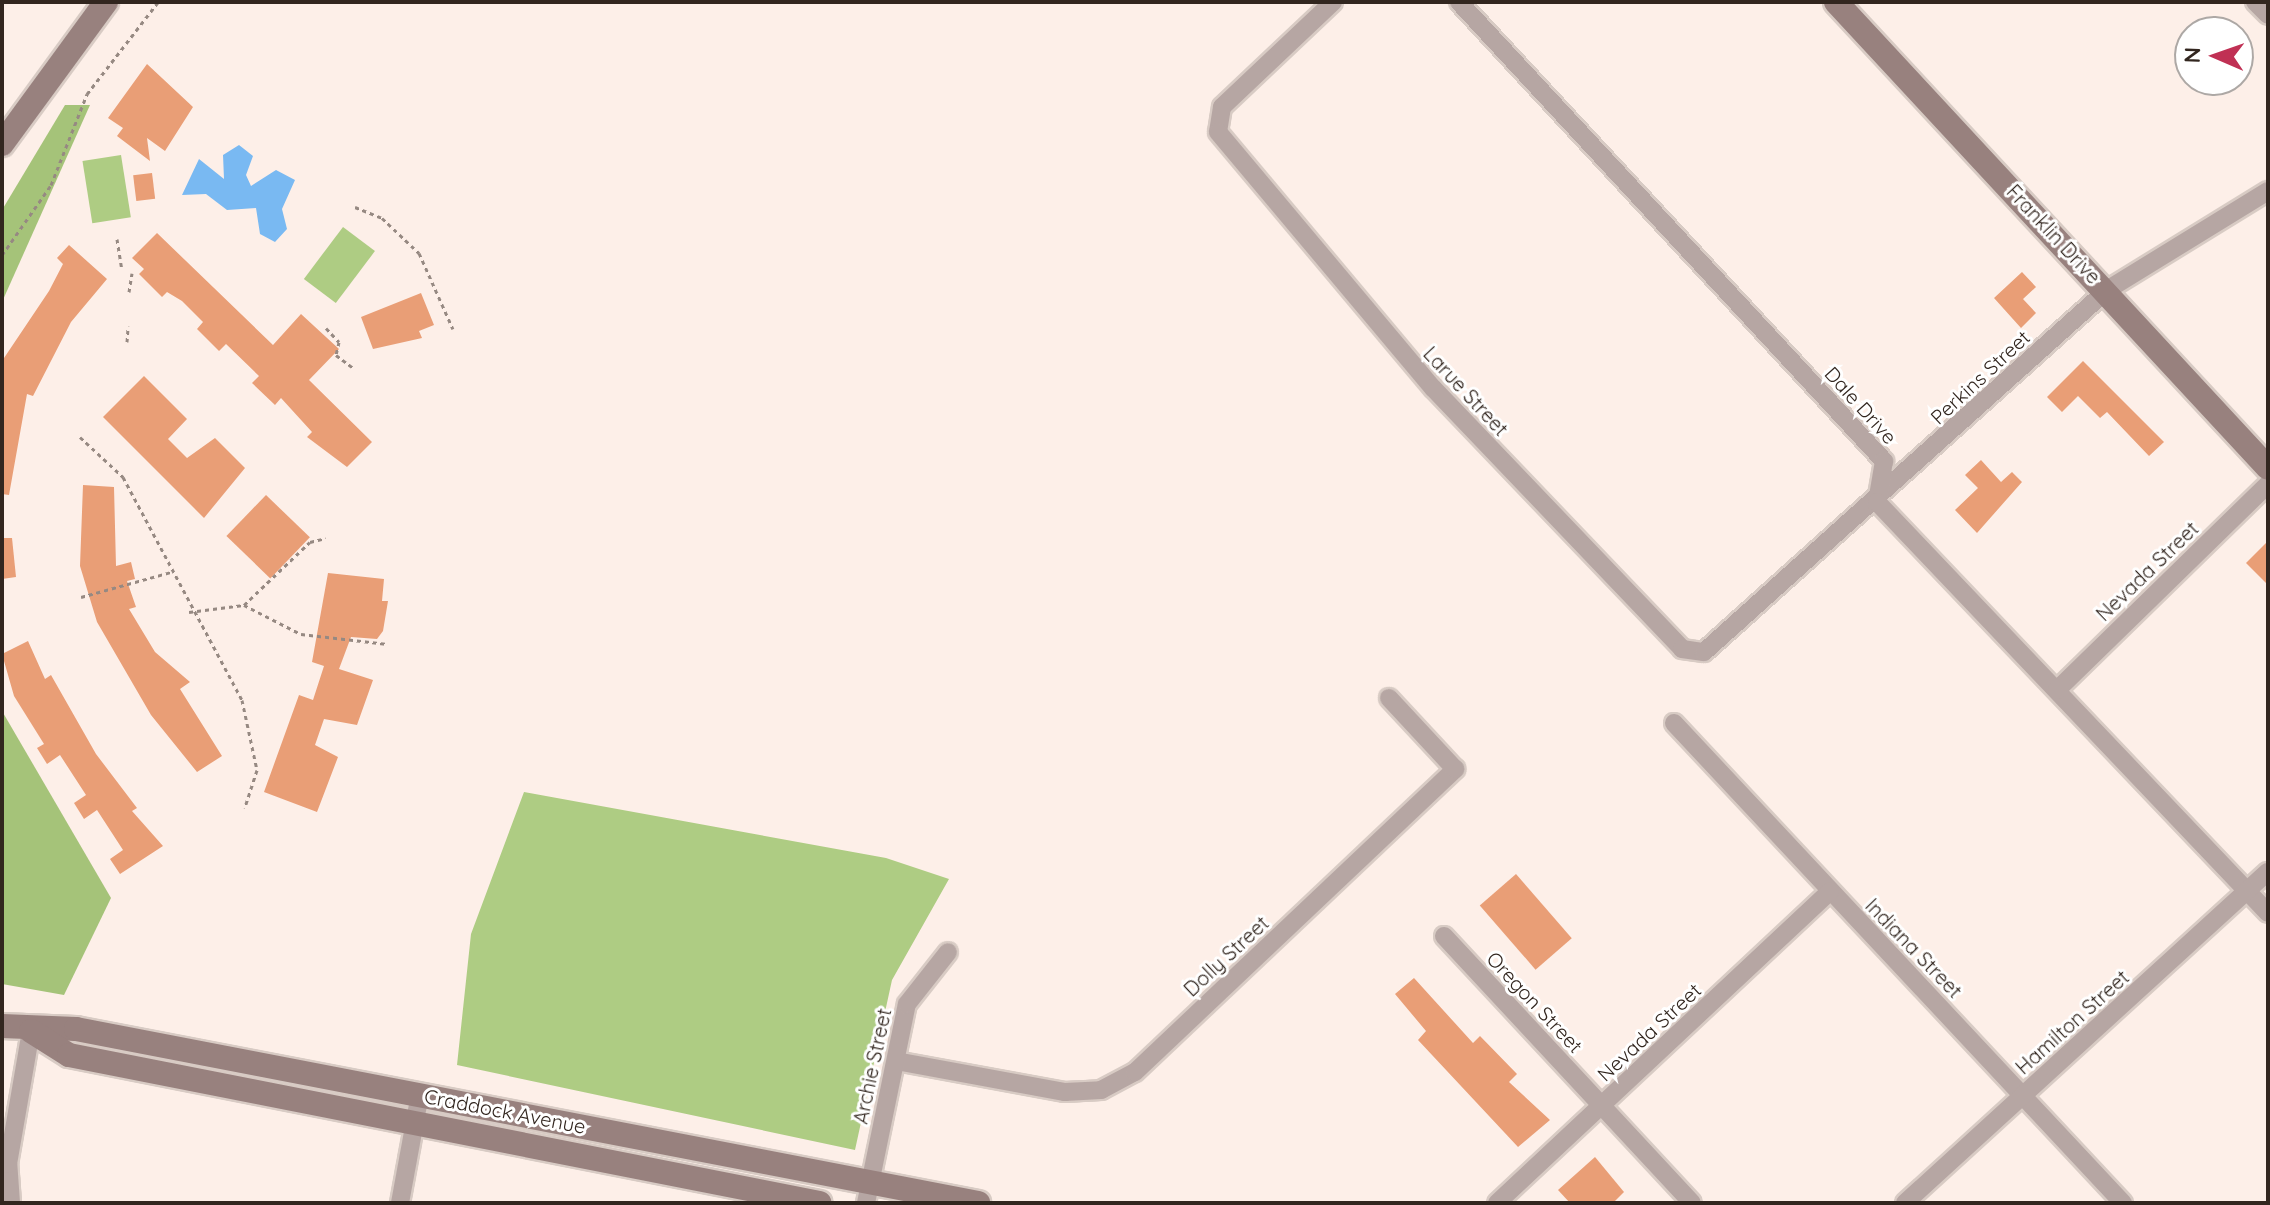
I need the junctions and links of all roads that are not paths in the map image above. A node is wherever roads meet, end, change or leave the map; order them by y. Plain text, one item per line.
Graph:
1 (106, 2) edge
2 (1333, 2) edge
3 (1459, 2) edge
4 (1836, 2) edge
5 (2255, 2) edge
6 (2268, 15) edge
7 (2, 144) edge
8 (2268, 191) edge
9 (2107, 290) junction
10 (2268, 468) edge
11 (2268, 484) edge
12 (1877, 502) junction
13 (1704, 652) joint
14 (2057, 690) junction
15 (1389, 698) dead end
16 (1674, 723) dead end
17 (2268, 872) edge
18 (1830, 891) junction
19 (2248, 892) junction
20 (2268, 913) edge
21 (1444, 936) dead end
22 (948, 952) dead end
23 (2, 1026) edge
24 (31, 1031) junction
25 (896, 1061) junction
26 (420, 1094) junction
27 (2024, 1095) junction
28 (1602, 1107) junction
29 (415, 1123) junction
30 (868, 1193) edge
31 (11, 1203) edge
32 (400, 1203) edge
33 (820, 1203) edge
34 (978, 1203) edge
35 (1497, 1203) edge
36 (1692, 1203) edge
37 (1905, 1203) edge
38 (2123, 1203) edge

1 - 7 street
2 - 13 street, Larue Street
3 - 12 street, Dale Drive
4 - 9 street, Franklin Drive
5 - 6 street
8 - 9 street, Perkins Street
9 - 10 street, Franklin Drive
9 - 12 street, Perkins Street
11 - 14 street, Nevada Street
12 - 13 street, Perkins Street
12 - 14 street
14 - 19 street
15 - 25 street, Dolly Street
16 - 18 street, Indiana Street
17 - 19 street, Hamilton Street
18 - 27 street, Indiana Street
18 - 28 street, Nevada Street
19 - 20 street
19 - 27 street, Hamilton Street
21 - 28 street, Oregon Street
22 - 25 street, Archie Street
23 - 24 street, Craddock Avenue
24 - 26 street, Craddock Avenue
24 - 29 street, Craddock Avenue
24 - 31 street
25 - 30 street, Archie Street
26 - 29 street
26 - 30 street, Craddock Avenue
27 - 37 street, Hamilton Street
27 - 38 street, Indiana Street
28 - 35 street, Nevada Street
28 - 36 street, Oregon Street
29 - 32 street
29 - 33 street, Craddock Avenue
30 - 34 street, Craddock Avenue

